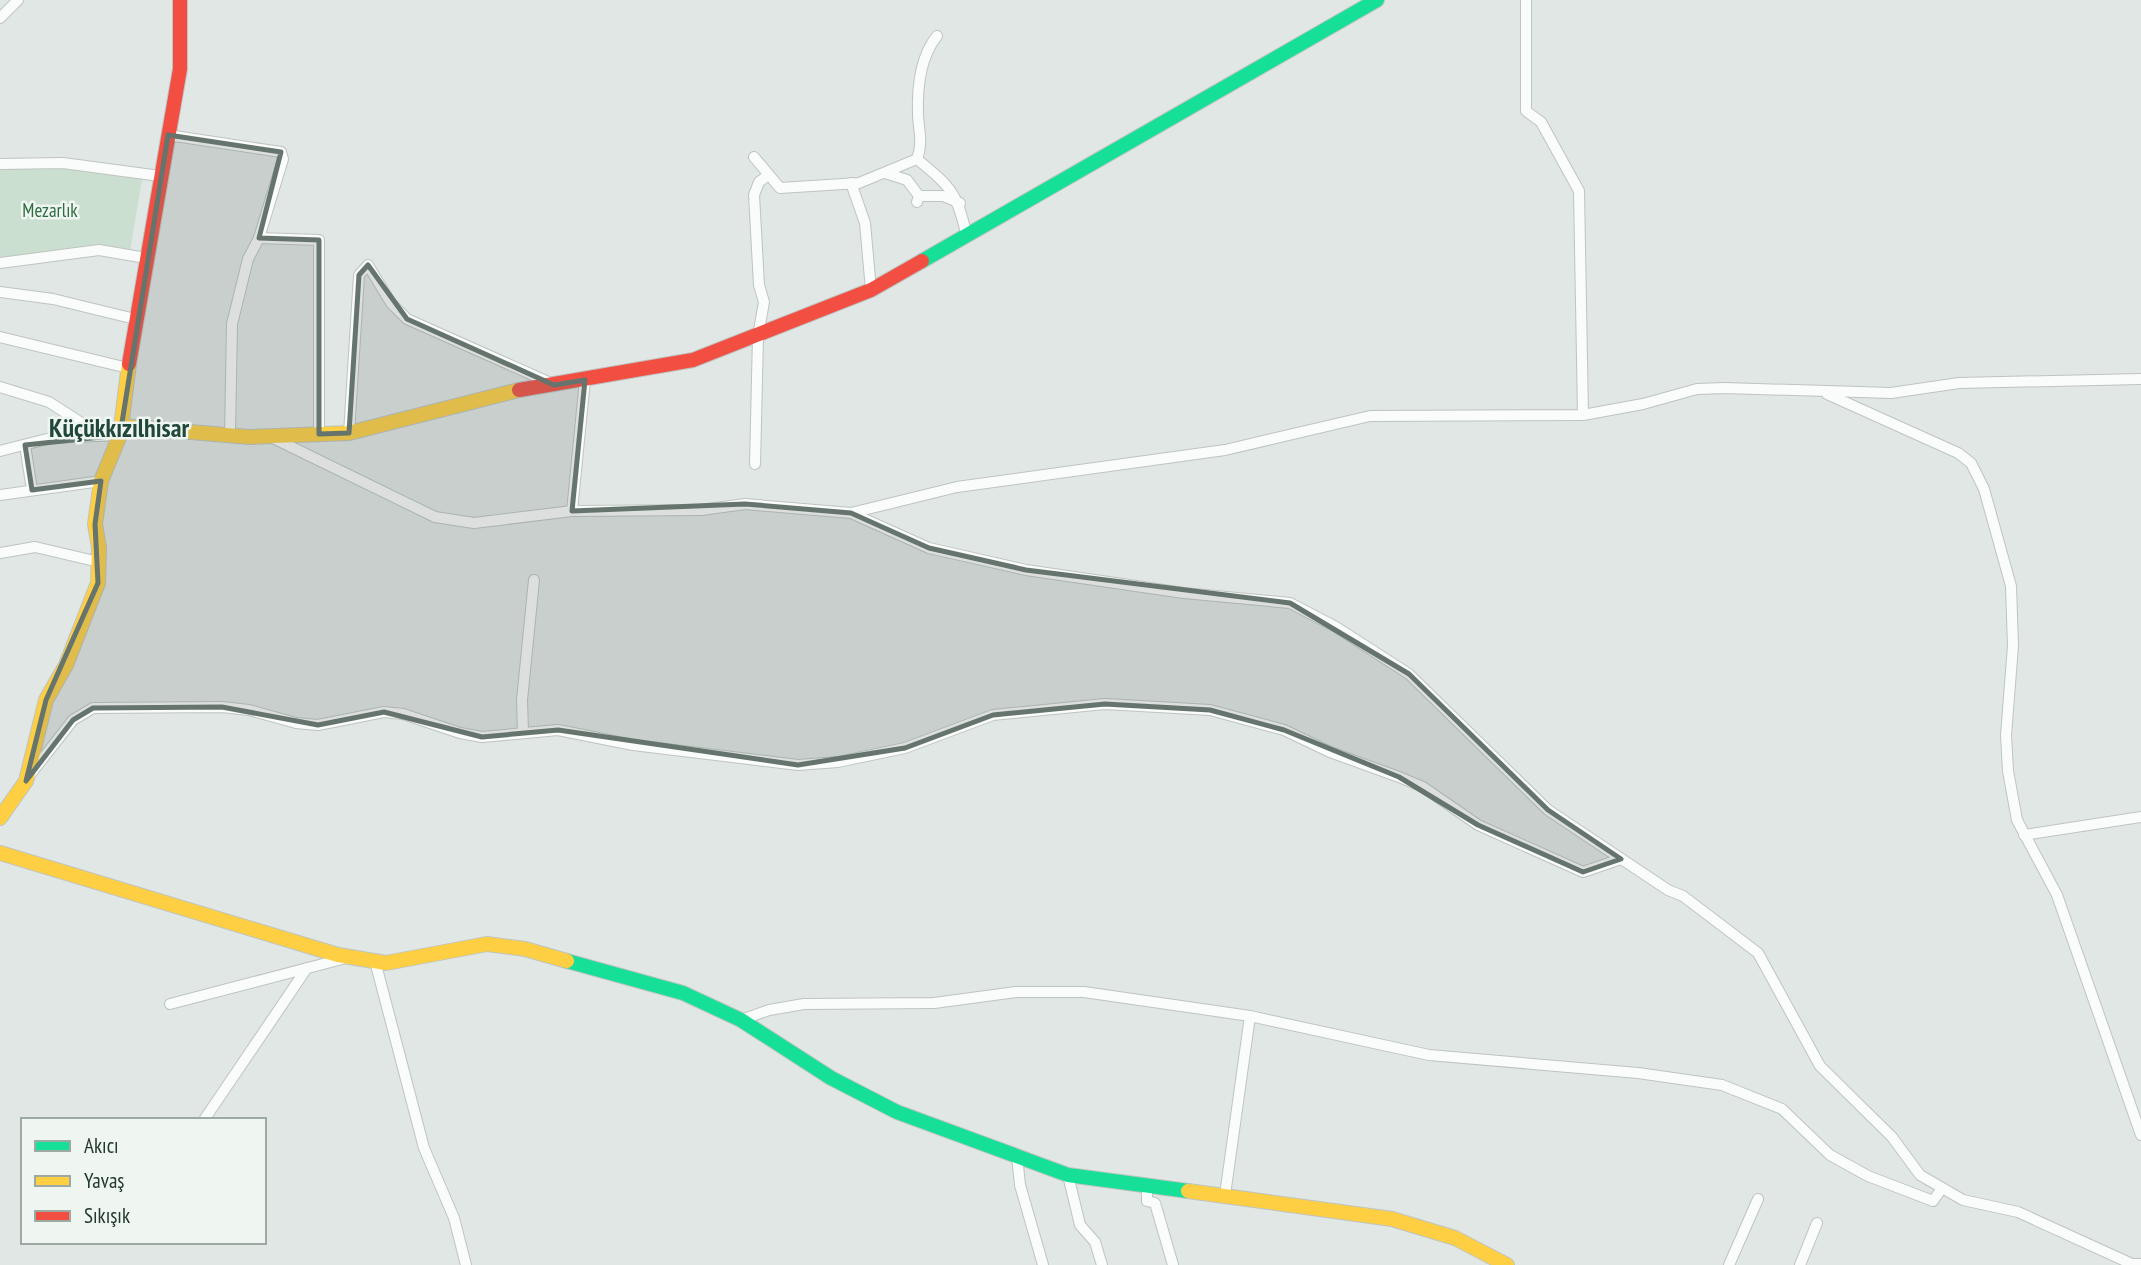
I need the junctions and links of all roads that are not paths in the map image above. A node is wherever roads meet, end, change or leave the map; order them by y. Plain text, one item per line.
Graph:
1 (18, 0) edge
2 (180, 0) edge
3 (1377, 0) edge
4 (1526, 0) edge
5 (0, 18) edge
6 (937, 36) dead end
7 (168, 135) junction
8 (754, 157) dead end
9 (917, 159) junction
10 (0, 164) edge
11 (885, 173) junction
12 (160, 176) junction
13 (767, 176) junction
14 (851, 184) junction
15 (960, 204) junction
16 (967, 237) junction
17 (258, 238) junction
18 (146, 258) junction
19 (0, 263) edge
20 (871, 290) junction
21 (0, 292) edge
22 (135, 319) junction
23 (0, 337) edge
24 (758, 337) junction
25 (128, 368) junction
26 (2141, 379) edge
27 (584, 380) junction
28 (554, 384) junction
29 (0, 387) edge
30 (1825, 393) junction
31 (1583, 415) junction
32 (120, 430) junction
33 (349, 433) junction
34 (319, 434) junction
35 (100, 435) junction
36 (230, 435) junction
37 (268, 436) junction
38 (25, 445) junction
39 (0, 451) edge
40 (755, 464) dead end
41 (101, 481) junction
42 (32, 490) junction
43 (0, 495) edge
44 (572, 511) junction
45 (851, 513) junction
46 (0, 553) edge
47 (99, 562) junction
48 (534, 580) dead end
49 (523, 733) junction
50 (26, 781) junction
51 (2141, 817) edge
52 (0, 818) edge
53 (2024, 835) junction
54 (0, 853) edge
55 (1621, 859) junction
56 (349, 957) junction
57 (374, 961) junction
58 (307, 968) junction
59 (170, 1004) dead end
60 (1250, 1016) junction
61 (741, 1020) junction
62 (205, 1118) edge
63 (2141, 1135) edge
64 (1017, 1156) junction
65 (1068, 1175) junction
66 (1147, 1185) junction
67 (1942, 1188) junction
68 (1225, 1195) junction
69 (1758, 1199) dead end
70 (1818, 1223) dead end
71 (2141, 1264) edge
72 (466, 1265) edge
73 (1043, 1265) edge
74 (1102, 1265) edge
75 (1173, 1265) edge
76 (1507, 1265) edge
77 (1729, 1265) edge
78 (1800, 1265) edge

1 - 5 street
2 - 7 street
3 - 16 street
4 - 31 street
6 - 9 street
7 - 12 street
7 - 17 street
8 - 13 street
9 - 11 street
9 - 15 street
10 - 12 street
11 - 14 street
11 - 15 street
12 - 18 street
13 - 14 street
13 - 24 street
14 - 20 street
15 - 16 street
16 - 20 street
17 - 34 street
17 - 36 street
18 - 19 street
18 - 22 street
20 - 24 street
21 - 22 street
22 - 25 street
23 - 25 street
24 - 27 street
24 - 40 street
25 - 32 street
26 - 30 street
27 - 28 street
27 - 44 street
28 - 33 street
28 - 33 street
29 - 35 street
30 - 31 street
30 - 53 street
31 - 45 street
32 - 35 street
32 - 36 street
32 - 41 street
33 - 34 street
34 - 37 street
35 - 38 street
36 - 37 street
37 - 44 street
38 - 39 street
38 - 42 street
41 - 42 street
41 - 47 street
42 - 43 street
44 - 45 street
45 - 55 street
46 - 47 street
47 - 50 street
48 - 49 street
49 - 50 street
49 - 55 street
50 - 52 street
51 - 53 street
53 - 63 street
54 - 56 street
55 - 67 street
56 - 57 street
56 - 58 street
57 - 61 street
57 - 72 street
58 - 59 street
58 - 62 street
60 - 61 street
60 - 67 street
60 - 68 street
61 - 64 street
64 - 65 street
64 - 73 street
65 - 66 street
65 - 74 street
66 - 68 street
66 - 75 street
67 - 71 street
68 - 76 street
69 - 77 street
70 - 78 street

